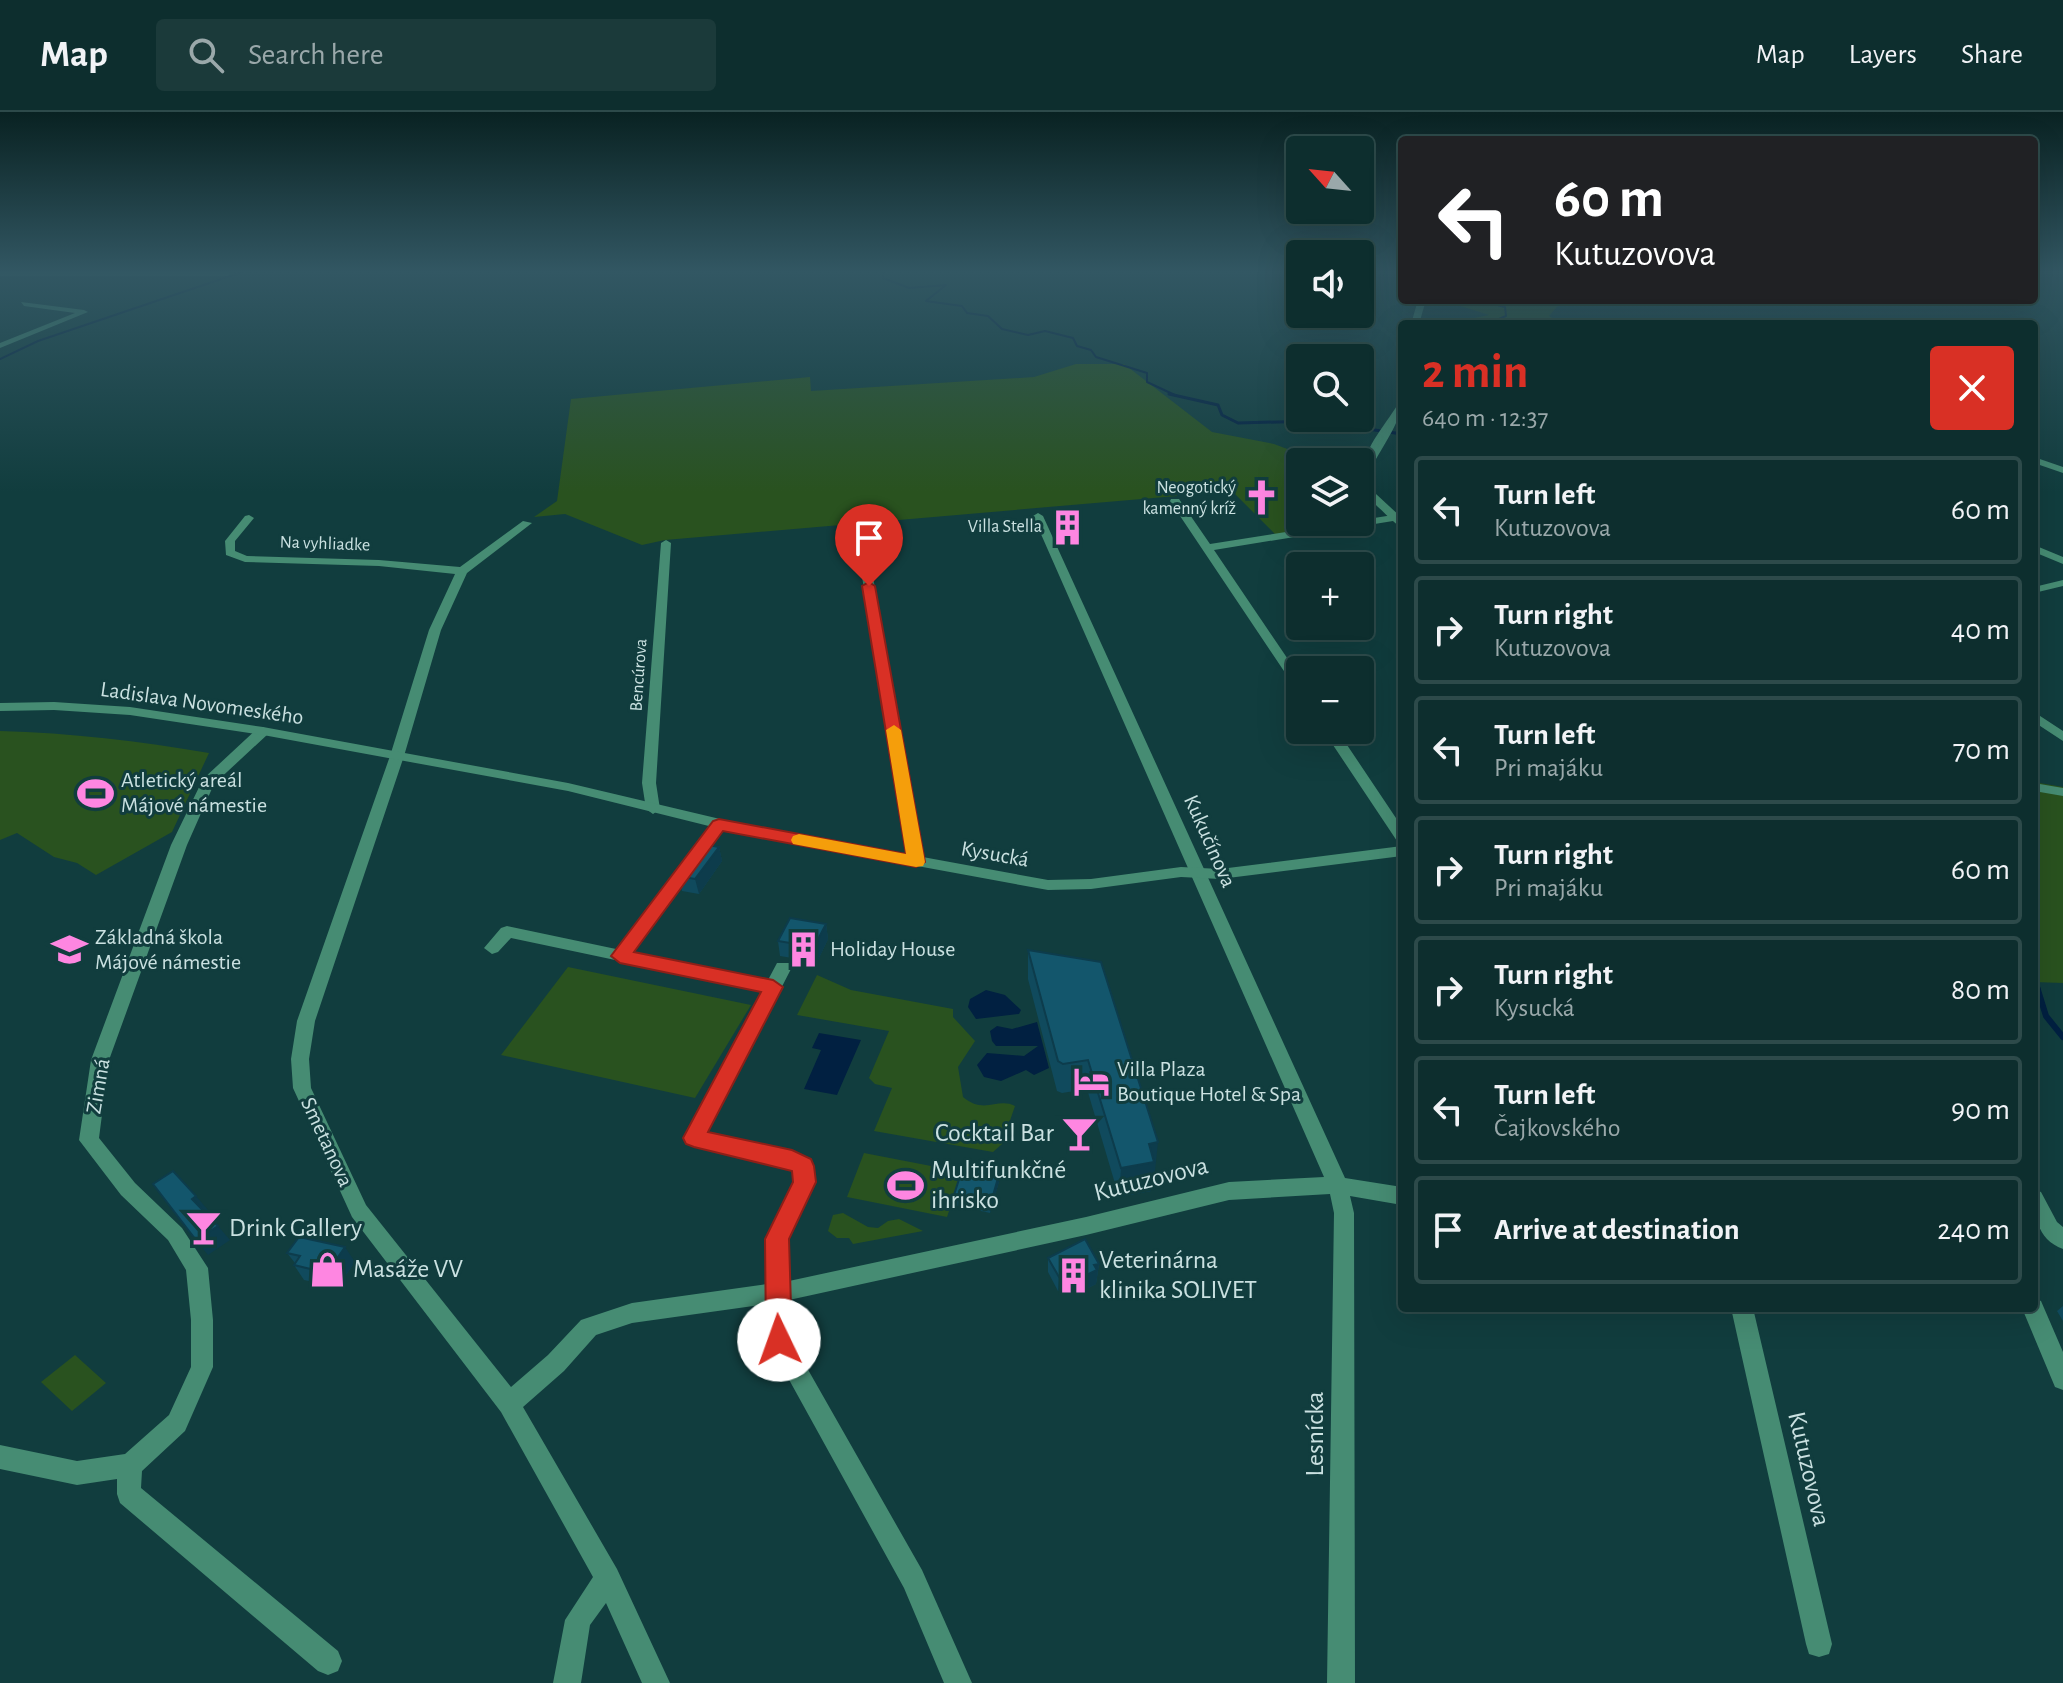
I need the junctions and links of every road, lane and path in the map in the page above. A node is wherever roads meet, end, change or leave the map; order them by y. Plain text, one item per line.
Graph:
1 (1398, 411) edge
2 (2038, 461) edge
3 (2063, 470) edge
4 (1175, 501) dead end
5 (1038, 516) dead end
6 (249, 518) dead end
7 (1398, 521) edge
8 (527, 523) dead end
9 (859, 527) dead end
10 (666, 543) dead end
11 (1208, 548) junction
12 (2038, 550) edge
13 (2063, 561) edge
14 (462, 571) junction
15 (2063, 583) edge
16 (2038, 589) edge
17 (1286, 665) edge
18 (0, 707) edge
19 (2038, 719) edge
20 (263, 731) junction
21 (2063, 737) edge
22 (1339, 744) edge
23 (397, 756) junction
24 (2038, 788) edge
25 (2063, 792) edge
26 (653, 809) junction
27 (719, 825) junction
28 (1398, 832) edge
29 (1398, 852) edge
30 (916, 862) junction
31 (1198, 874) junction
32 (492, 948) dead end
33 (620, 956) junction
34 (783, 967) dead end
35 (773, 987) junction
36 (1338, 1185) junction
37 (1398, 1195) edge
38 (2038, 1206) edge
39 (2063, 1240) edge
40 (777, 1293) junction
41 (1743, 1312) edge
42 (2035, 1312) edge
43 (2063, 1379) edge
44 (509, 1404) junction
45 (0, 1457) edge
46 (130, 1465) junction
47 (608, 1578) junction
48 (1819, 1644) dead end
49 (328, 1661) dead end
50 (567, 1683) edge
51 (656, 1683) edge
52 (958, 1683) edge
53 (1341, 1683) edge

1 - 7 street
2 - 3 street
4 - 11 street
5 - 31 street, Kukučínova
6 - 14 street, Na vyhliadke
7 - 11 street
8 - 14 street, Smetanova
9 - 30 street
10 - 26 street, Bencúrova
11 - 17 street
12 - 13 street
14 - 23 street, Smetanova
15 - 16 street
18 - 20 street, Ladislava Novomeského
19 - 21 street
20 - 23 street, Ladislava Novomeského
20 - 46 street, Zimná
22 - 28 street
23 - 26 street, Kysucká
23 - 44 street, Smetanova
24 - 25 street
26 - 27 street, Kysucká
27 - 30 street, Kysucká
27 - 33 street
29 - 31 street, Kysucká
30 - 31 street, Kysucká
31 - 36 street, Kukučínova
32 - 33 street
33 - 35 street
34 - 35 street
35 - 40 street
36 - 37 street, Kutuzovova
36 - 40 street, Kutuzovova
36 - 53 street, Lesnícka
38 - 39 street
40 - 44 street, Kutuzovova
40 - 52 street
41 - 48 street, Kutuzovova
42 - 43 street
44 - 47 street, Smetanova
45 - 46 street
46 - 49 street
47 - 50 street
47 - 51 street, Smetanova

